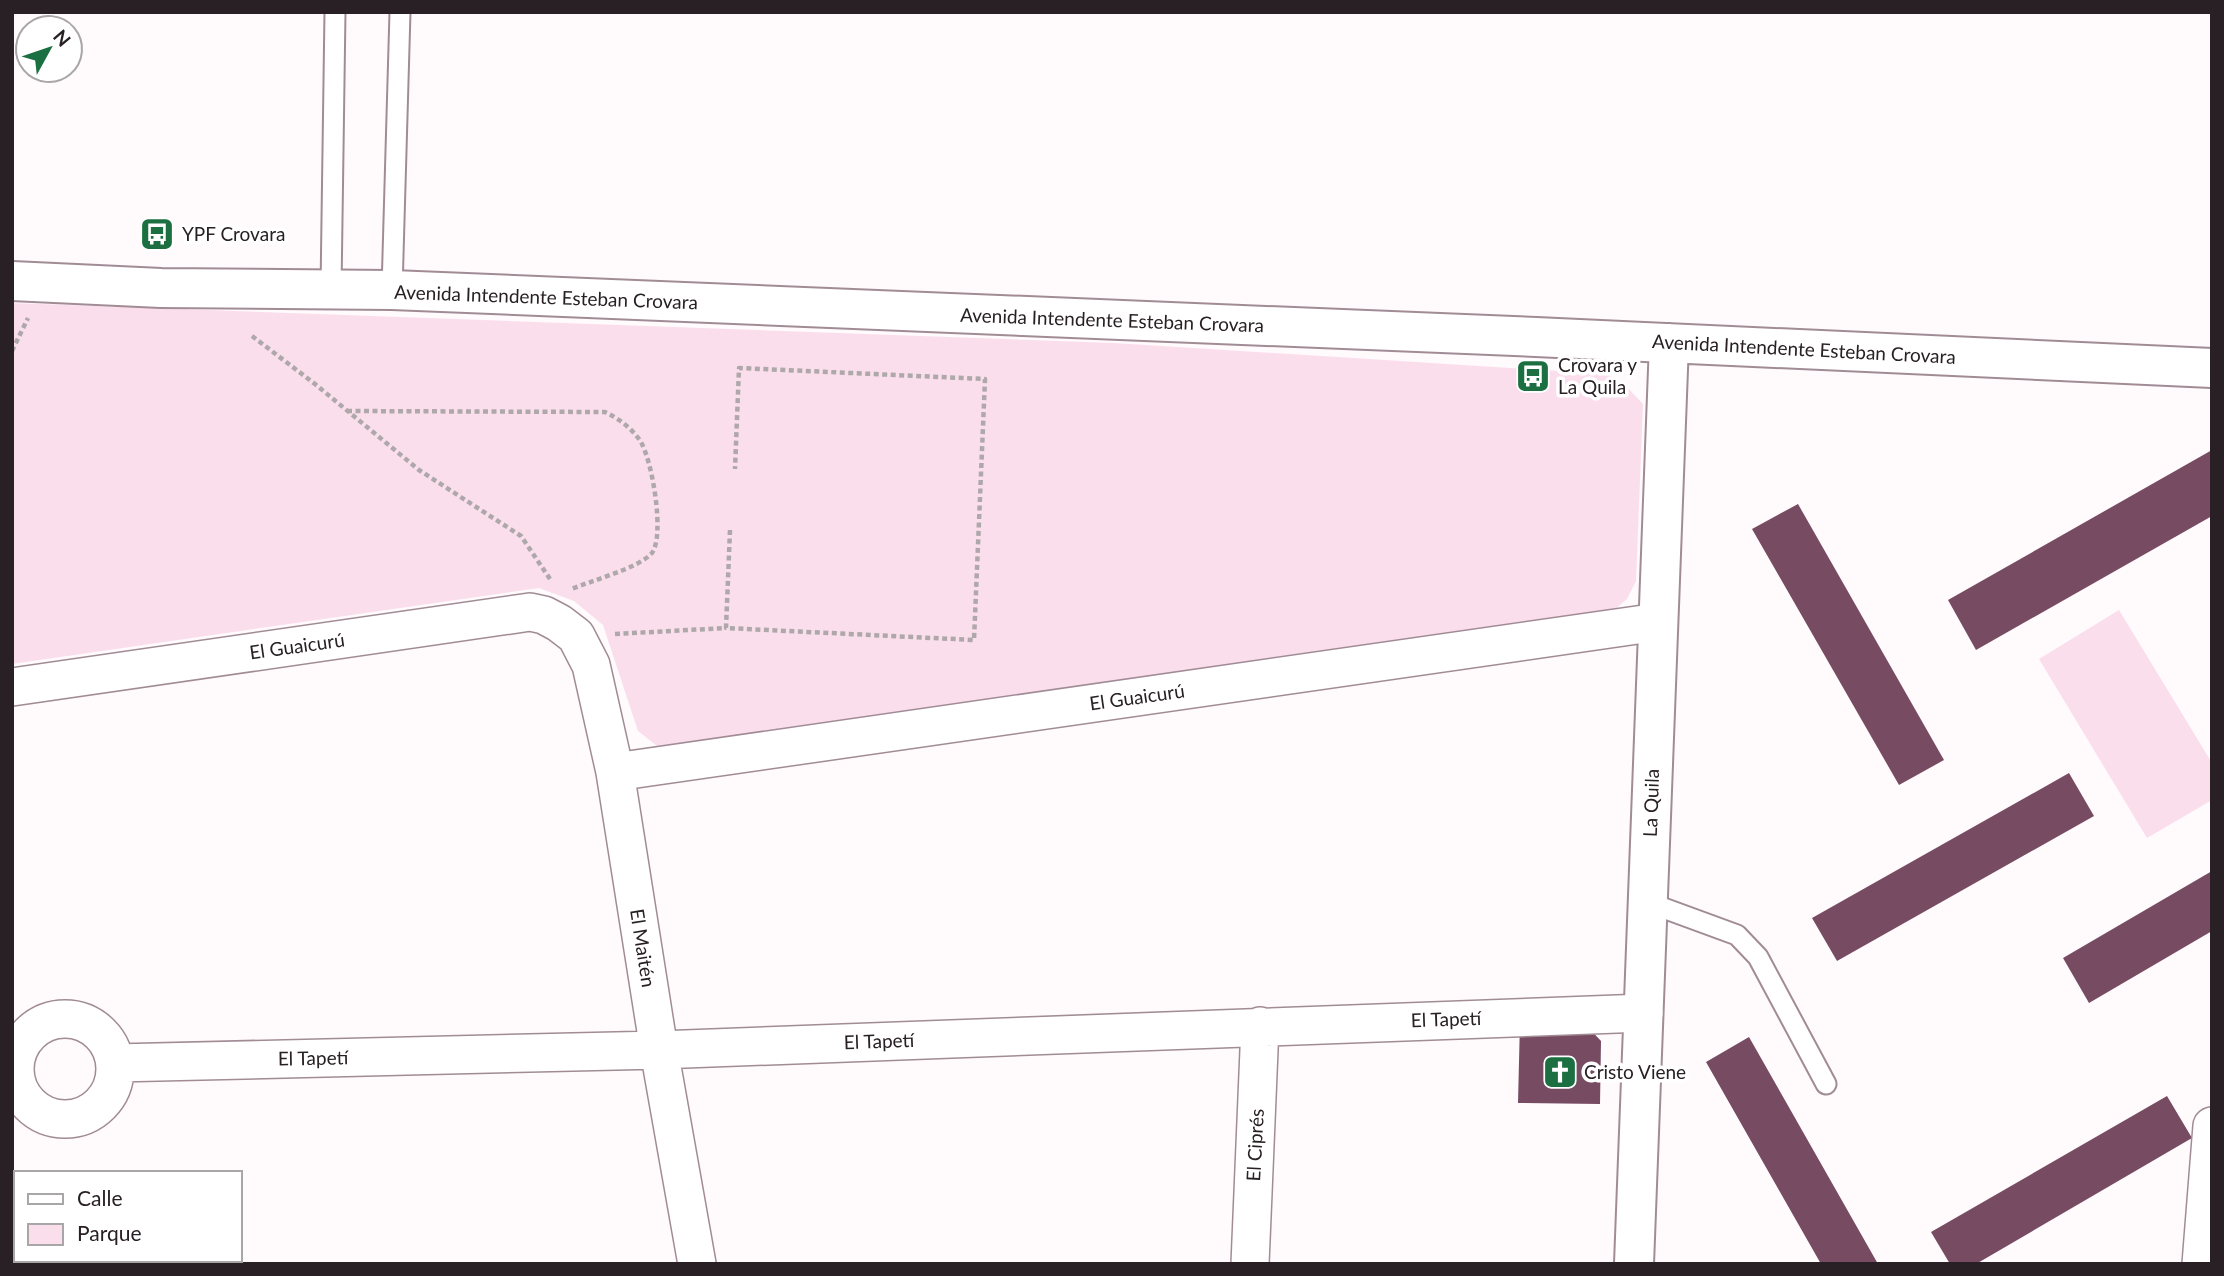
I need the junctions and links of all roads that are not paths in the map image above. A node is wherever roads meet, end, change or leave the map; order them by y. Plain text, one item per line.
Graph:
1 (335, 12) edge
2 (400, 12) edge
3 (12, 281) edge
4 (331, 289) junction
5 (392, 290) junction
6 (1669, 343) junction
7 (2212, 368) edge
8 (1658, 622) junction
9 (576, 636) joint
10 (12, 687) edge
11 (615, 772) junction
12 (1647, 902) junction
13 (1644, 1013) junction
14 (1260, 1026) junction
15 (659, 1049) junction
16 (114, 1063) dead end
17 (1826, 1084) dead end
18 (2212, 1126) edge
19 (697, 1264) edge
20 (1250, 1264) edge
21 (1634, 1264) edge
22 (2201, 1264) edge

1 - 4 lane
2 - 5 lane
3 - 4 main road, Avenida Intendente Esteban Crovara
4 - 5 main road, Avenida Intendente Esteban Crovara
5 - 6 main road, Avenida Intendente Esteban Crovara
6 - 7 main road, Avenida Intendente Esteban Crovara
6 - 8 main road, La Quila
8 - 11 street, El Guaicurú
8 - 12 main road, La Quila
9 - 10 street, El Guaicurú
9 - 11 street, El Maitén
11 - 15 street, El Maitén
12 - 13 main road, La Quila
12 - 17 lane
13 - 14 street, El Tapetí
13 - 21 main road, La Quila
14 - 15 street, El Tapetí
14 - 20 street, El Ciprés
15 - 16 street, El Tapetí
15 - 19 street, El Maitén
18 - 22 street

